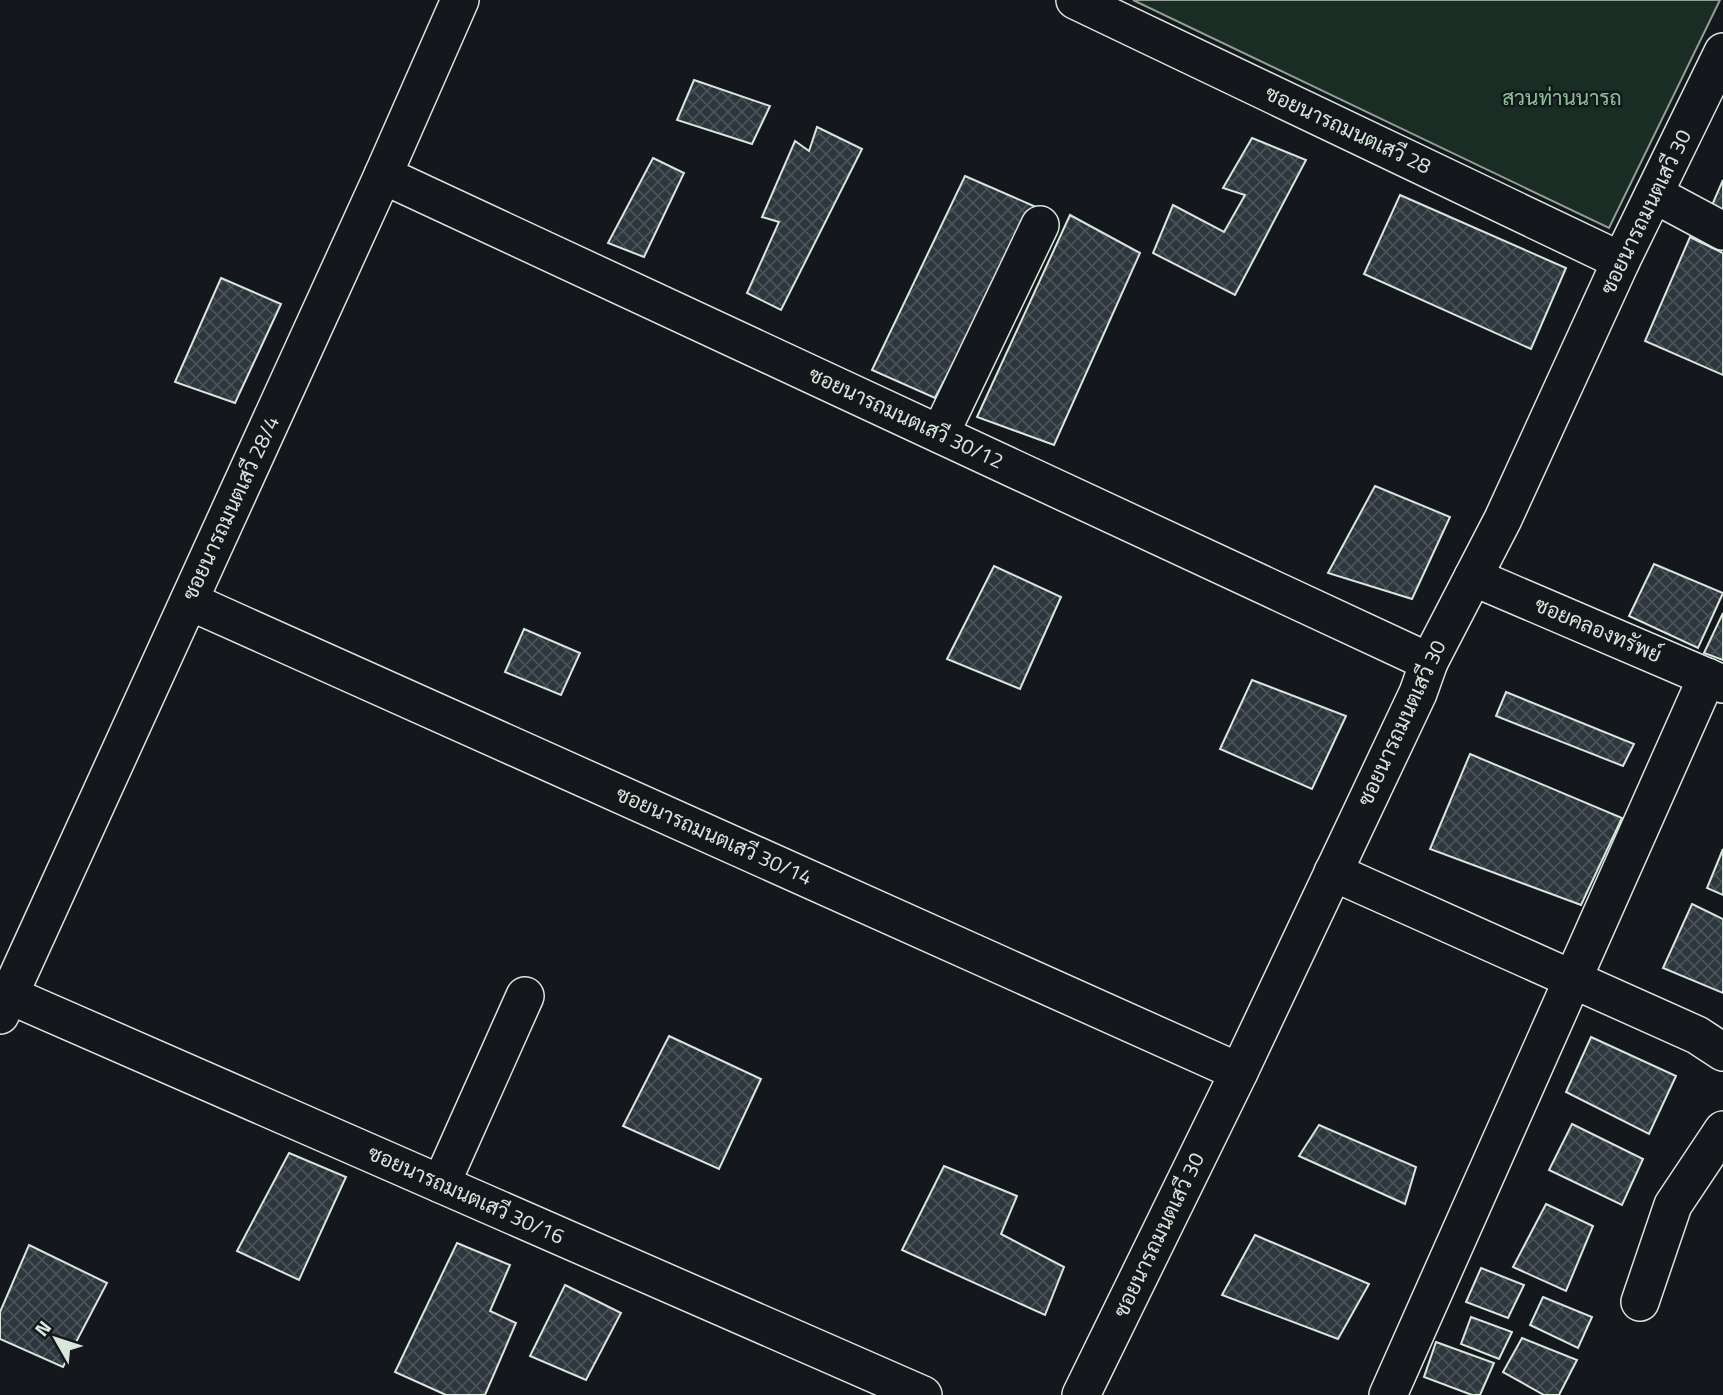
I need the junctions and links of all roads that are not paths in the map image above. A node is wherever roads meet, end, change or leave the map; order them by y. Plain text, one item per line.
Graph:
1 (460, 0) edge
2 (1075, 0) edge
3 (1723, 52) edge
4 (383, 175) junction
5 (1654, 194) junction
6 (1040, 225) dead end
7 (1723, 231) edge
8 (1621, 261) junction
9 (940, 434) junction
10 (1473, 577) junction
11 (189, 601) junction
12 (1429, 662) junction
13 (1715, 680) edge
14 (1333, 872) junction
15 (12, 955) edge
16 (1572, 980) junction
17 (525, 996) dead end
18 (4, 1005) edge
19 (1723, 1052) edge
20 (1239, 1072) junction
21 (1723, 1130) edge
22 (441, 1184) junction
23 (1640, 1303) dead end
24 (923, 1395) edge
25 (1081, 1395) edge
26 (1388, 1395) edge

1 - 4 street, ซอยนารถมนตเสวี 28/4
2 - 8 street, ซอยนารถมนตเสวี 28
3 - 5 street, ซอยนารถมนตเสวี 30
4 - 9 street, ซอยนารถมนตเสวี 30/12
4 - 11 street, ซอยนารถมนตเสวี 28/4
5 - 7 street
5 - 8 street, ซอยนารถมนตเสวี 30
6 - 9 street
8 - 10 street, ซอยนารถมนตเสวี 30
9 - 12 street, ซอยนารถมนตเสวี 30/12
10 - 12 street, ซอยนารถมนตเสวี 30
10 - 13 street, ซอยคลองทรัพย์
11 - 15 street, ซอยนารถมนตเสวี 28/4
11 - 20 street, ซอยนารถมนตเสวี 30/14
12 - 14 street, ซอยนารถมนตเสวี 30
13 - 16 street
14 - 16 street
14 - 20 street, ซอยนารถมนตเสวี 30
15 - 18 street, ซอยนารถมนตเสวี 28/4
16 - 19 street
16 - 26 street
17 - 22 street
18 - 22 street, ซอยนารถมนตเสวี 30/16
20 - 25 street, ซอยนารถมนตเสวี 30
21 - 23 street
22 - 24 street, ซอยนารถมนตเสวี 30/16

